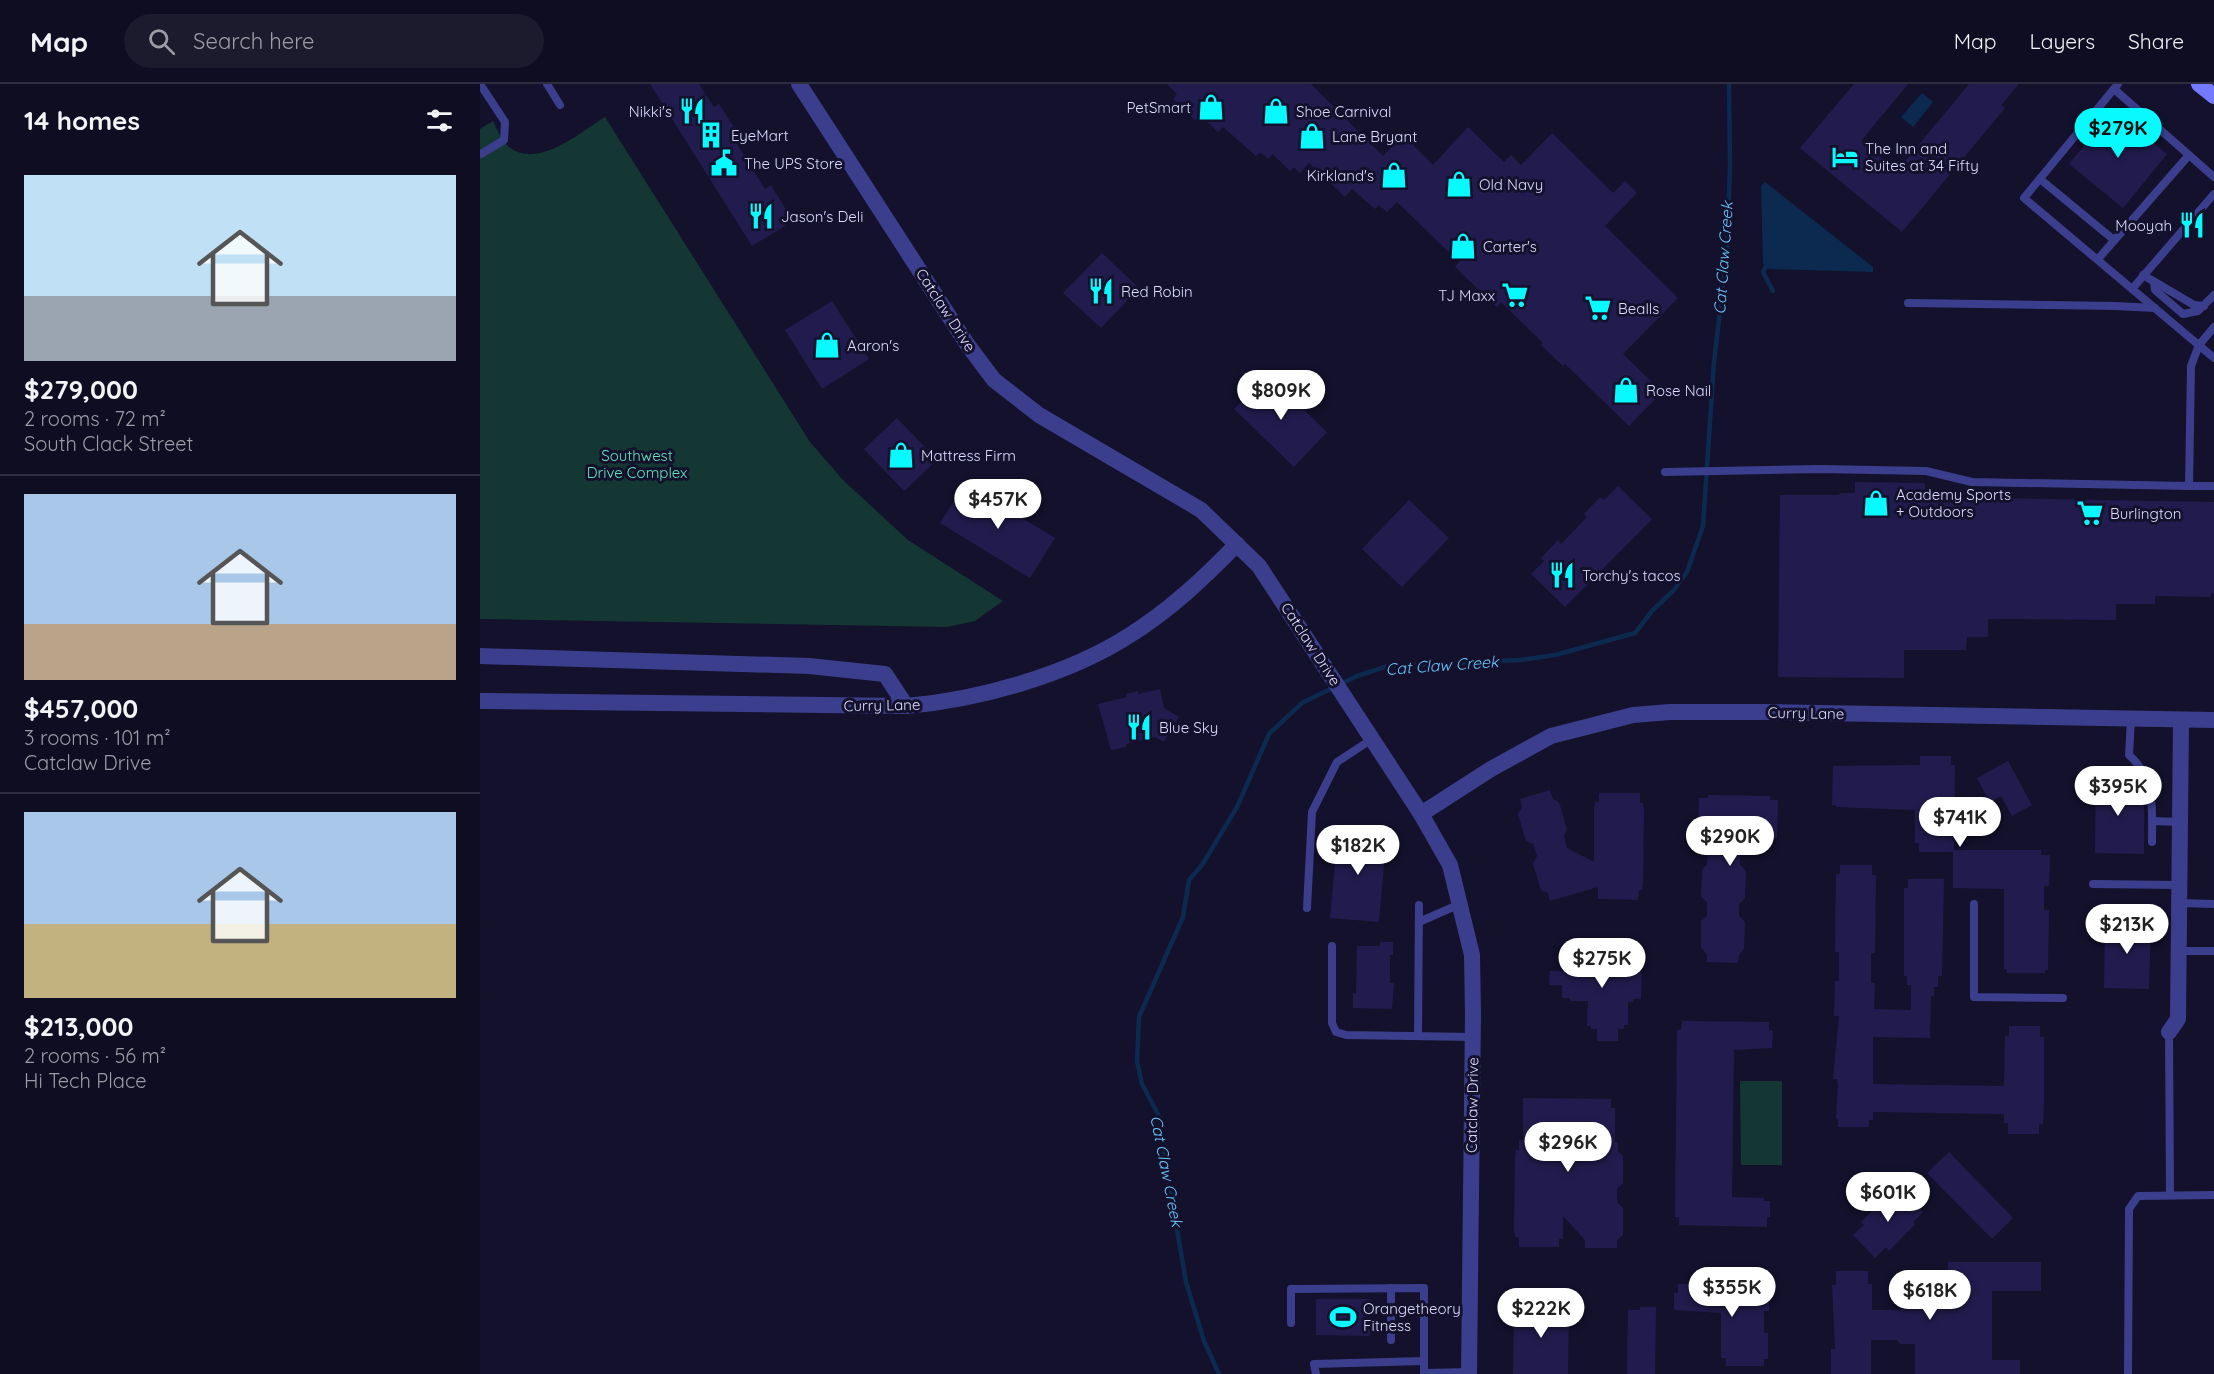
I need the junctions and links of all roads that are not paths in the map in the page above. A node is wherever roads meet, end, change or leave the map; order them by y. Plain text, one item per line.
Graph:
1 (480, 84) edge
2 (547, 84) edge
3 (799, 84) edge
4 (2199, 84) edge
5 (2116, 87) edge
6 (2214, 96) edge
7 (560, 105) dead end
8 (481, 154) edge
9 (2189, 155) junction
10 (2214, 177) edge
11 (2040, 179) junction
12 (2214, 194) edge
13 (2114, 240) junction
14 (2098, 259) junction
15 (2143, 275) junction
16 (2132, 289) junction
17 (2214, 295) edge
18 (1908, 303) dead end
19 (2156, 308) junction
20 (2214, 327) edge
21 (2199, 345) junction
22 (2214, 358) edge
23 (1670, 471) dead end
24 (2189, 486) junction
25 (2214, 486) edge
26 (1238, 544) junction
27 (480, 656) edge
28 (480, 701) edge
29 (906, 706) junction
30 (2131, 719) junction
31 (2181, 720) junction
32 (2214, 720) edge
33 (1372, 739) junction
34 (1422, 814) junction
35 (2152, 821) junction
36 (2180, 822) junction
37 (2152, 842) dead end
38 (2093, 884) dead end
39 (2180, 885) junction
40 (1974, 903) dead end
41 (2179, 903) junction
42 (1461, 904) junction
43 (2214, 904) edge
44 (1419, 905) dead end
45 (1307, 908) dead end
46 (1419, 922) junction
47 (1332, 946) dead end
48 (2179, 951) junction
49 (2214, 951) edge
50 (2063, 998) dead end
51 (2169, 1032) joint
52 (1418, 1036) junction
53 (1473, 1036) junction
54 (2170, 1195) junction
55 (2214, 1195) edge
56 (1391, 1288) junction
57 (1291, 1323) dead end
58 (1391, 1340) dead end
59 (1424, 1361) junction
60 (1424, 1373) edge
61 (1469, 1373) edge
62 (1316, 1374) edge
63 (2128, 1374) edge

1 - 8 lane
2 - 7 lane
3 - 26 street, Catclaw Drive
4 - 6 main road
5 - 9 lane
5 - 11 lane
9 - 10 lane
9 - 13 lane
11 - 13 lane
11 - 14 lane
12 - 15 lane
13 - 14 lane
14 - 16 lane
15 - 16 lane
15 - 17 lane
16 - 19 lane
18 - 19 lane
19 - 21 lane
20 - 21 lane
21 - 22 lane
21 - 24 lane
23 - 24 lane
24 - 25 lane
26 - 29 street, Curry Lane
26 - 33 street, Catclaw Drive
27 - 29 street
28 - 29 street, Curry Lane
30 - 31 street, Curry Lane
30 - 34 street, Curry Lane
30 - 35 lane
31 - 32 street, Curry Lane
31 - 36 street
33 - 34 street, Catclaw Drive
33 - 45 lane
34 - 42 street, Catclaw Drive
35 - 36 lane
35 - 37 lane
36 - 39 street
38 - 39 lane
39 - 41 street
40 - 50 lane
41 - 43 lane
41 - 48 street
42 - 46 lane
42 - 53 street, Catclaw Drive
44 - 46 lane
46 - 52 lane
47 - 52 lane
48 - 49 lane
48 - 51 street
51 - 54 lane
52 - 53 lane
53 - 61 street, Catclaw Drive
54 - 55 lane
54 - 63 lane
56 - 57 lane
56 - 58 lane
56 - 59 lane
59 - 60 lane
59 - 62 lane
60 - 61 lane

